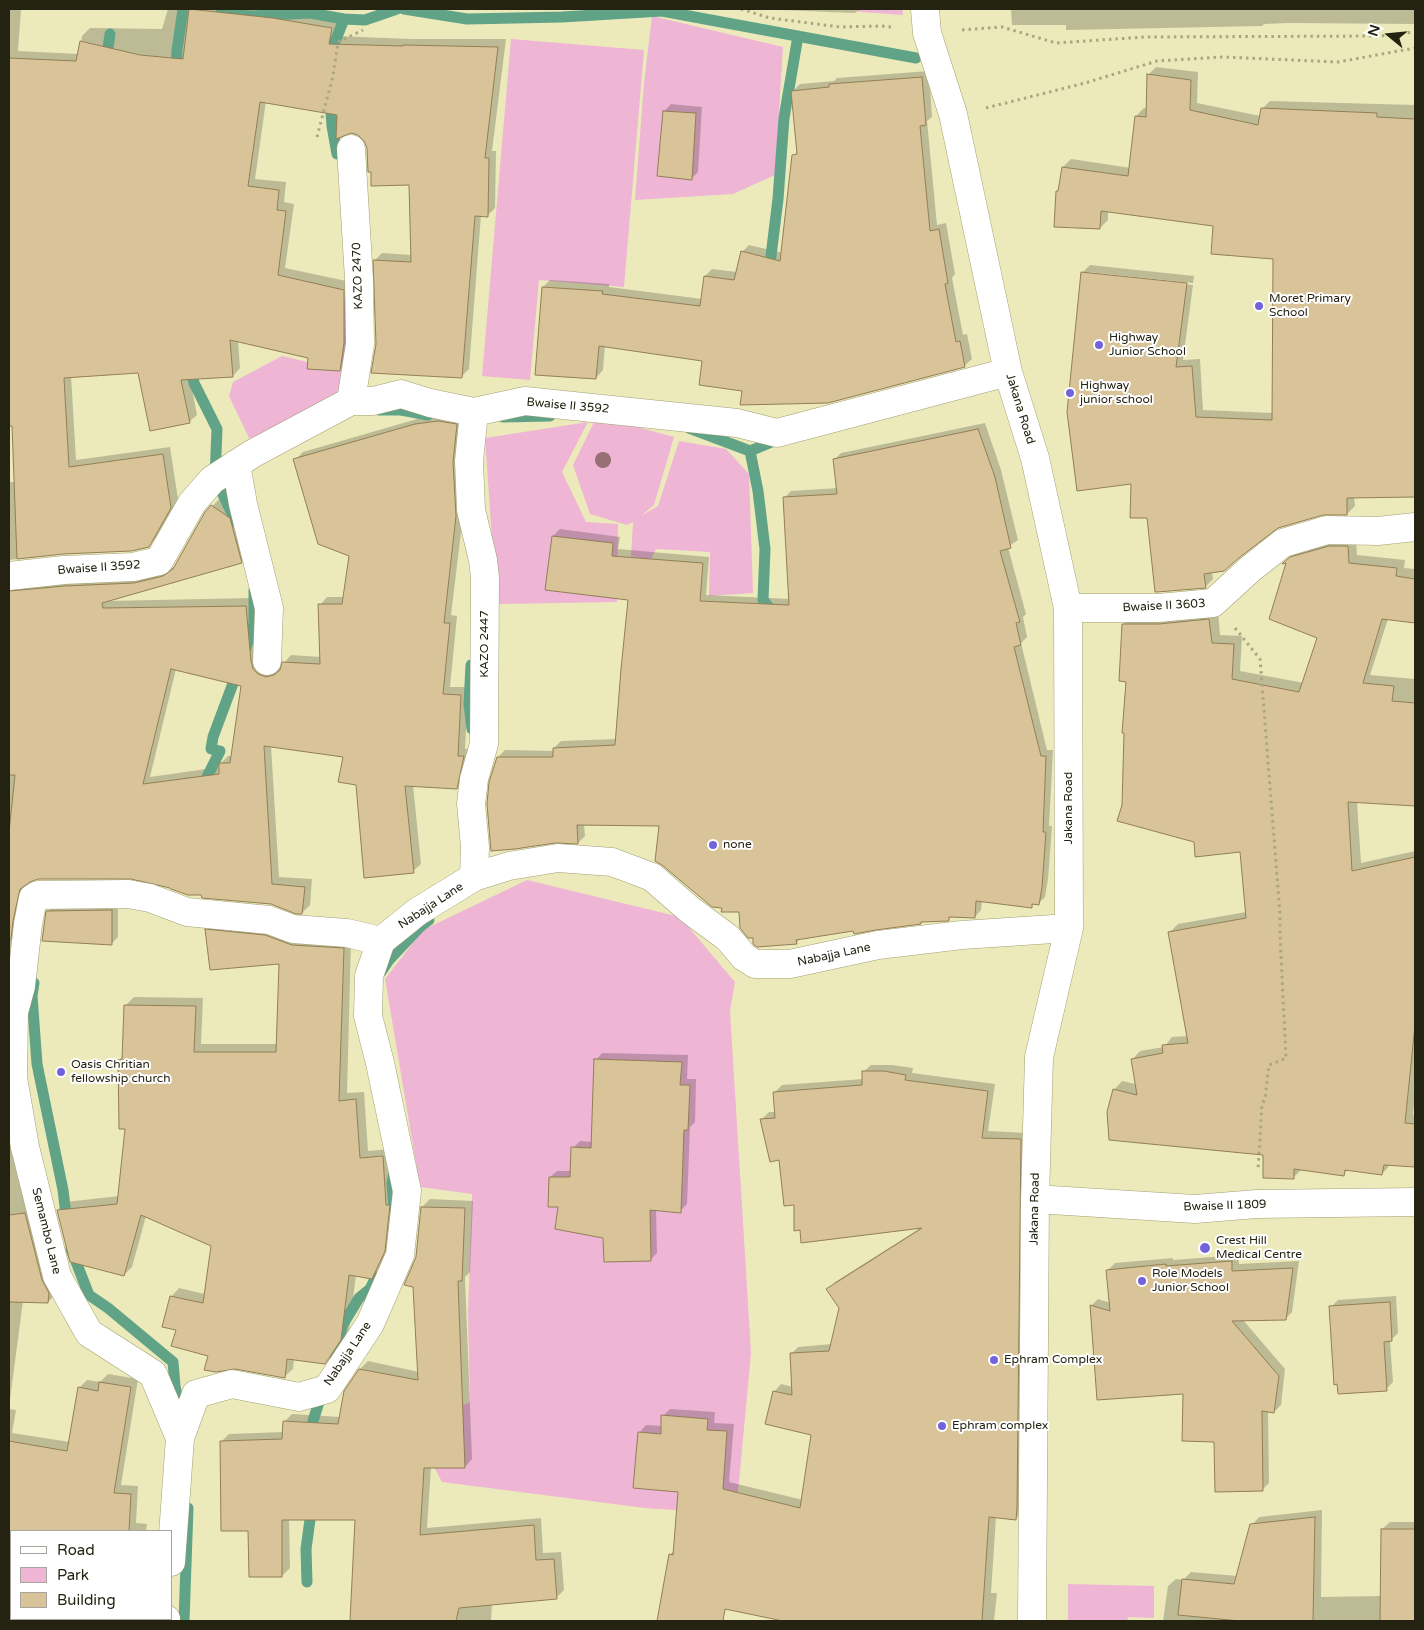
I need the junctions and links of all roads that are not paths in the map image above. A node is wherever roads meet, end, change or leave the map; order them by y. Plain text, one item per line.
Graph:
1 (926, 21) edge
2 (351, 156) road end
3 (1008, 372) junction
4 (350, 401) junction
5 (474, 412) junction
6 (236, 464) junction
7 (1415, 527) edge
8 (9, 576) edge
9 (1068, 608) junction
10 (267, 661) dead end
11 (474, 877) junction
12 (1069, 928) junction
13 (381, 941) junction
14 (12, 1012) edge
15 (1035, 1199) junction
16 (1415, 1202) edge
17 (180, 1438) junction
18 (172, 1548) edge
19 (1032, 1621) edge

1 - 3 street, Jakana Road
2 - 4 street, KAZO 2470
3 - 5 street, Bwaise II 3592
3 - 9 street, Jakana Road
4 - 5 street, Bwaise II 3592
4 - 6 street, Bwaise II 3592
5 - 11 street, KAZO 2447
6 - 8 street, Bwaise II 3592
6 - 10 street
7 - 9 street, Bwaise II 3603
9 - 12 street, Jakana Road
11 - 12 street, Nabajja Lane
11 - 13 street, Nabajja Lane
12 - 15 street, Jakana Road
13 - 14 street, Semambo Lane
13 - 17 street, Nabajja Lane
14 - 17 street, Semambo Lane
15 - 16 street, Bwaise II 1809
15 - 19 street, Jakana Road
17 - 18 street

